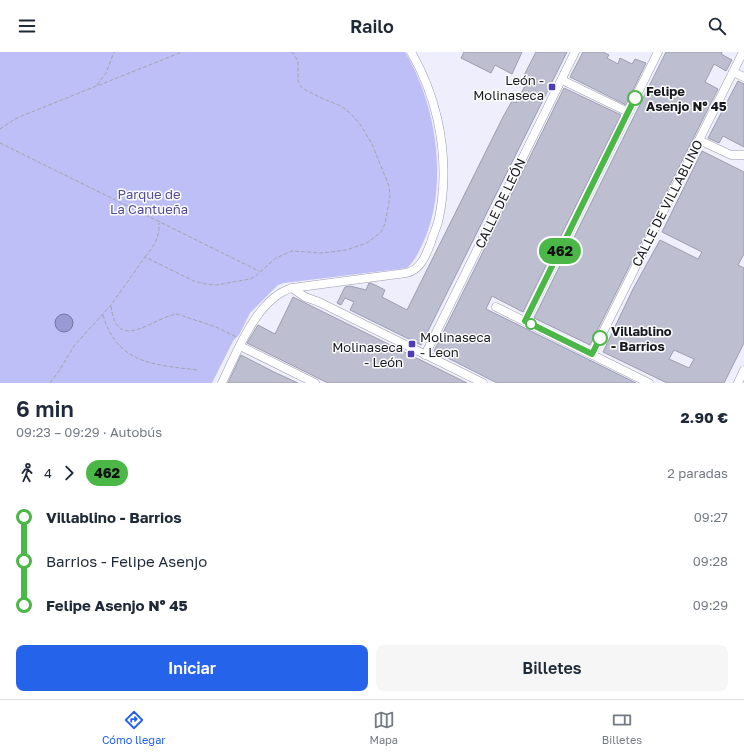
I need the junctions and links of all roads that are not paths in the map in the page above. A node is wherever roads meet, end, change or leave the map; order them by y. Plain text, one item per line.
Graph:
1 (411, 52) edge
2 (575, 52) edge
3 (658, 52) edge
4 (743, 52) edge
5 (733, 72) junction
6 (744, 77) edge
7 (562, 80) junction
8 (628, 112) junction
9 (699, 140) junction
10 (744, 155) edge
11 (317, 284) junction
12 (292, 288) junction
13 (319, 302) junction
14 (496, 307) dead end
15 (525, 321) junction
16 (241, 343) junction
17 (592, 354) junction
18 (425, 355) junction
19 (744, 370) edge
20 (222, 383) edge
21 (315, 383) edge
22 (483, 383) edge
23 (649, 383) edge
24 (738, 383) edge

1 - 11 street
2 - 7 street, CALLE DE LEÓN
3 - 8 street
4 - 5 street, CALLE DE VILLABLINO
5 - 6 street
5 - 9 street, CALLE DE VILLABLINO
7 - 8 street
7 - 18 street, CALLE DE LEÓN
8 - 15 street
9 - 10 street
9 - 17 street, CALLE DE VILLABLINO
11 - 12 street
11 - 13 street
12 - 13 street
12 - 16 street
13 - 18 street
14 - 15 street
15 - 17 street
16 - 20 street
16 - 21 street
17 - 23 street
18 - 22 street
19 - 24 street

